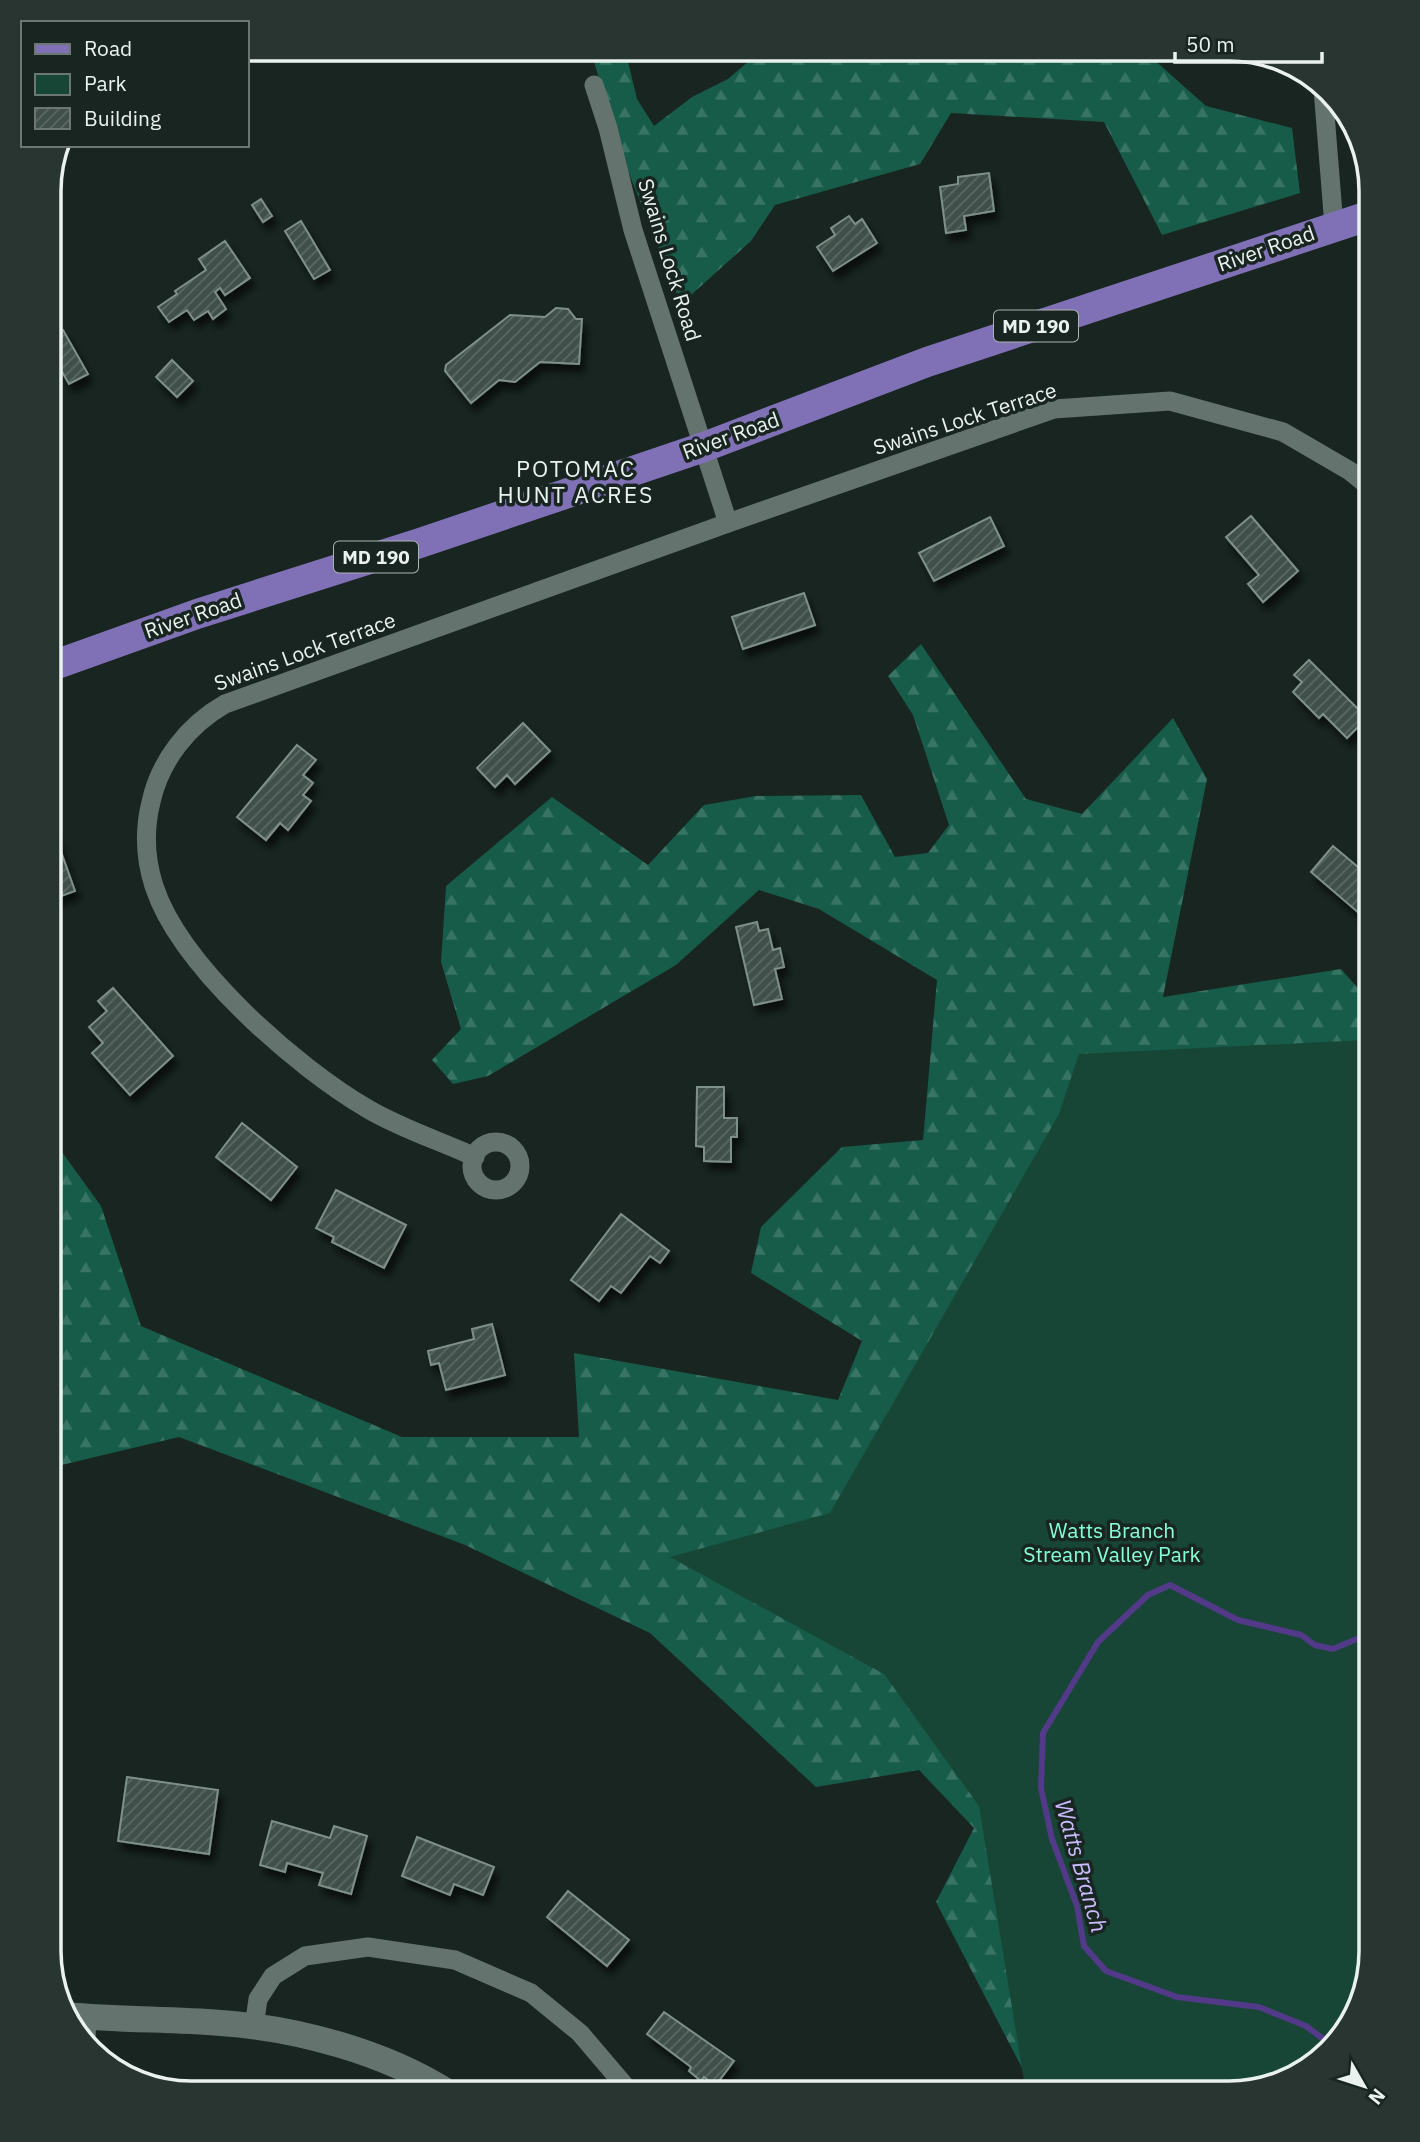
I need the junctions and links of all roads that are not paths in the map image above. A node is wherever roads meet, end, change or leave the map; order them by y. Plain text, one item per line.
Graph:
1 (594, 85) dead end
2 (1324, 103) edge
3 (1359, 219) edge
4 (1334, 226) junction
5 (704, 447) junction
6 (1359, 478) edge
7 (728, 523) junction
8 (62, 662) edge
9 (474, 1157) dead end
10 (84, 2024) edge
11 (254, 2027) junction
12 (427, 2080) edge
13 (620, 2080) edge

1 - 5 street, Swains Lock Road
2 - 4 street
3 - 4 main road, River Road / MD 190
4 - 5 main road, River Road / MD 190
5 - 7 street
5 - 8 main road, River Road / MD 190
6 - 7 street, Swains Lock Terrace
7 - 9 street, Swains Lock Terrace
10 - 11 main road
11 - 12 main road
11 - 13 street

